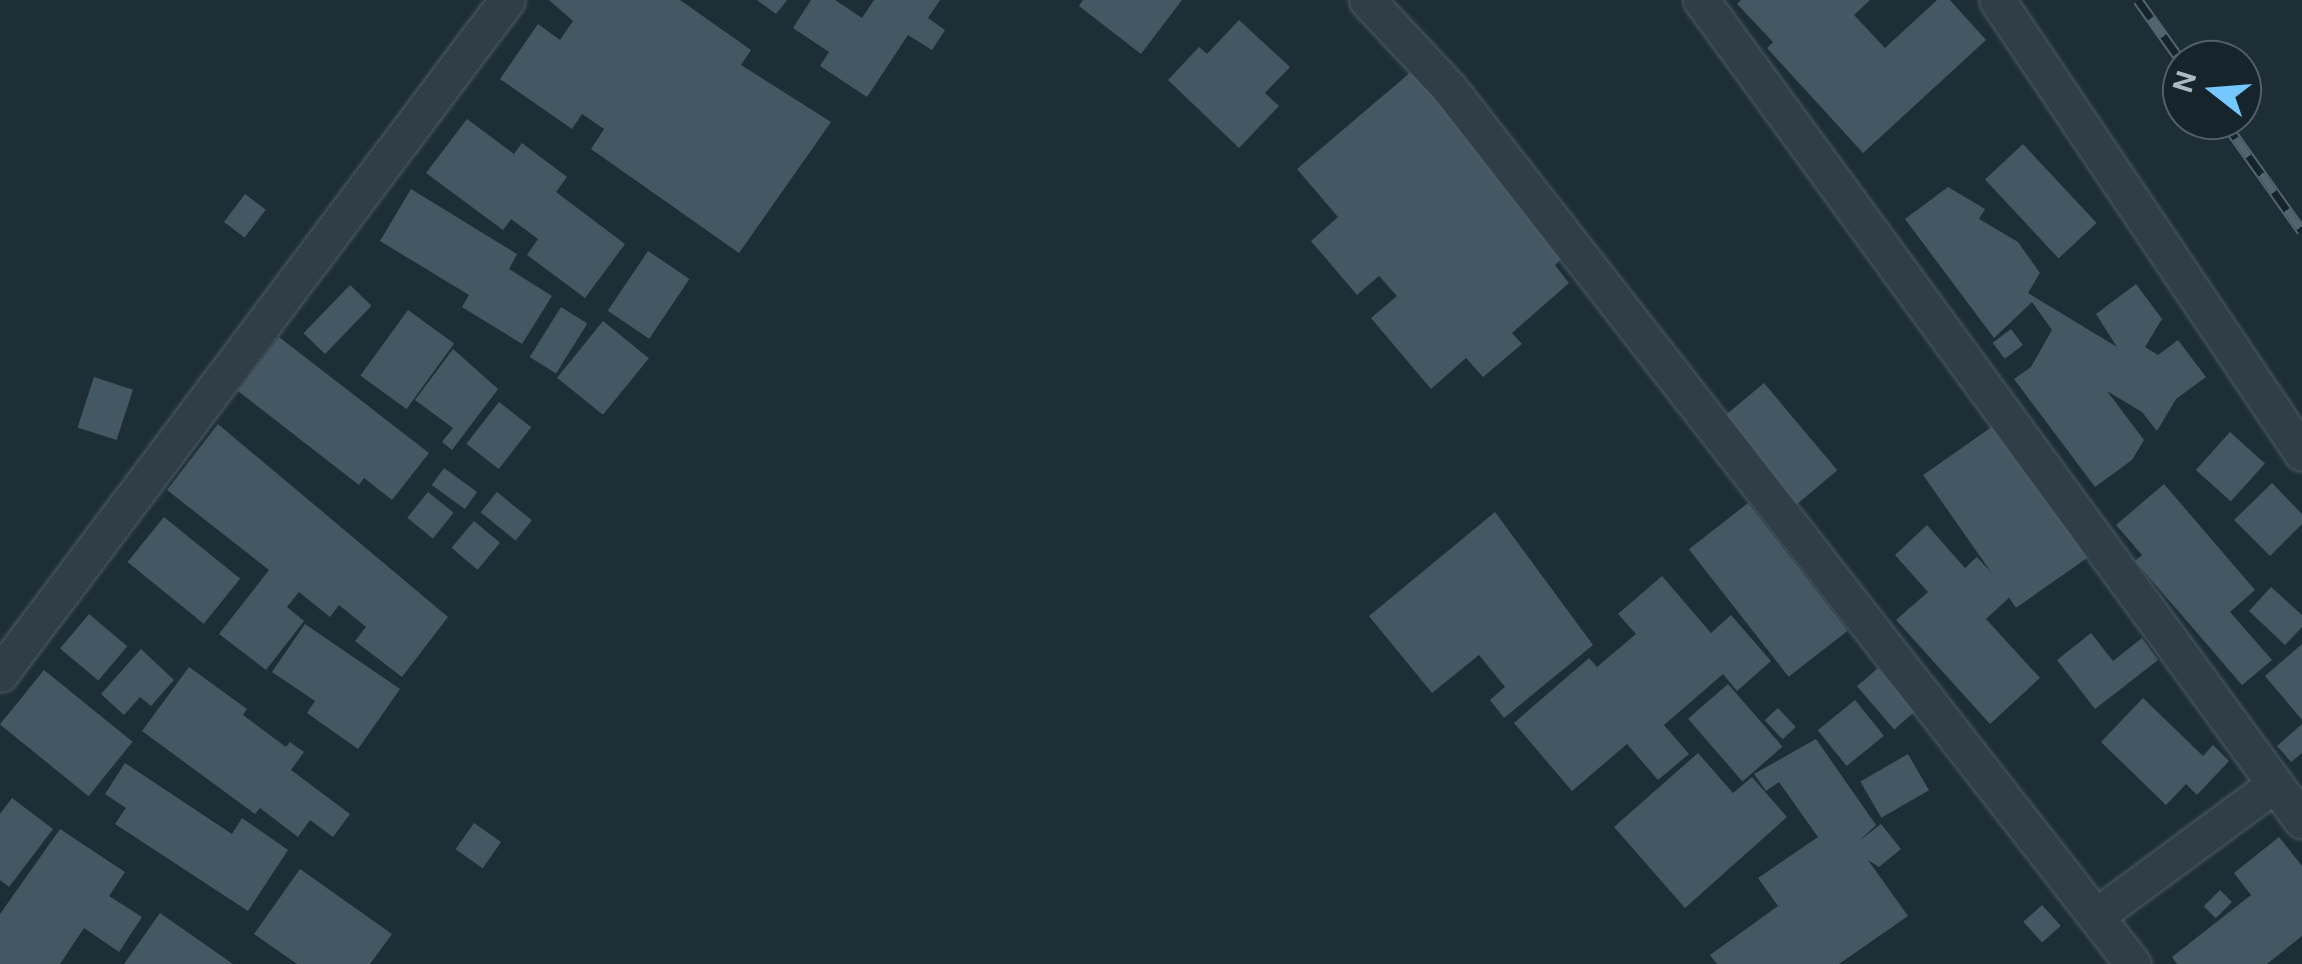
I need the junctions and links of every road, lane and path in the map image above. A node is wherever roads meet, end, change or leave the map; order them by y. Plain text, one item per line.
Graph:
1 (508, 0) edge
2 (1367, 0) edge
3 (1701, 0) edge
4 (1997, 0) edge
5 (2302, 453) edge
6 (0, 674) edge
7 (2276, 784) junction
8 (2302, 821) edge
9 (2096, 916) junction
10 (2133, 964) edge

1 - 6 street
2 - 9 street
3 - 7 street
4 - 5 street
7 - 8 street
7 - 9 street
9 - 10 street

